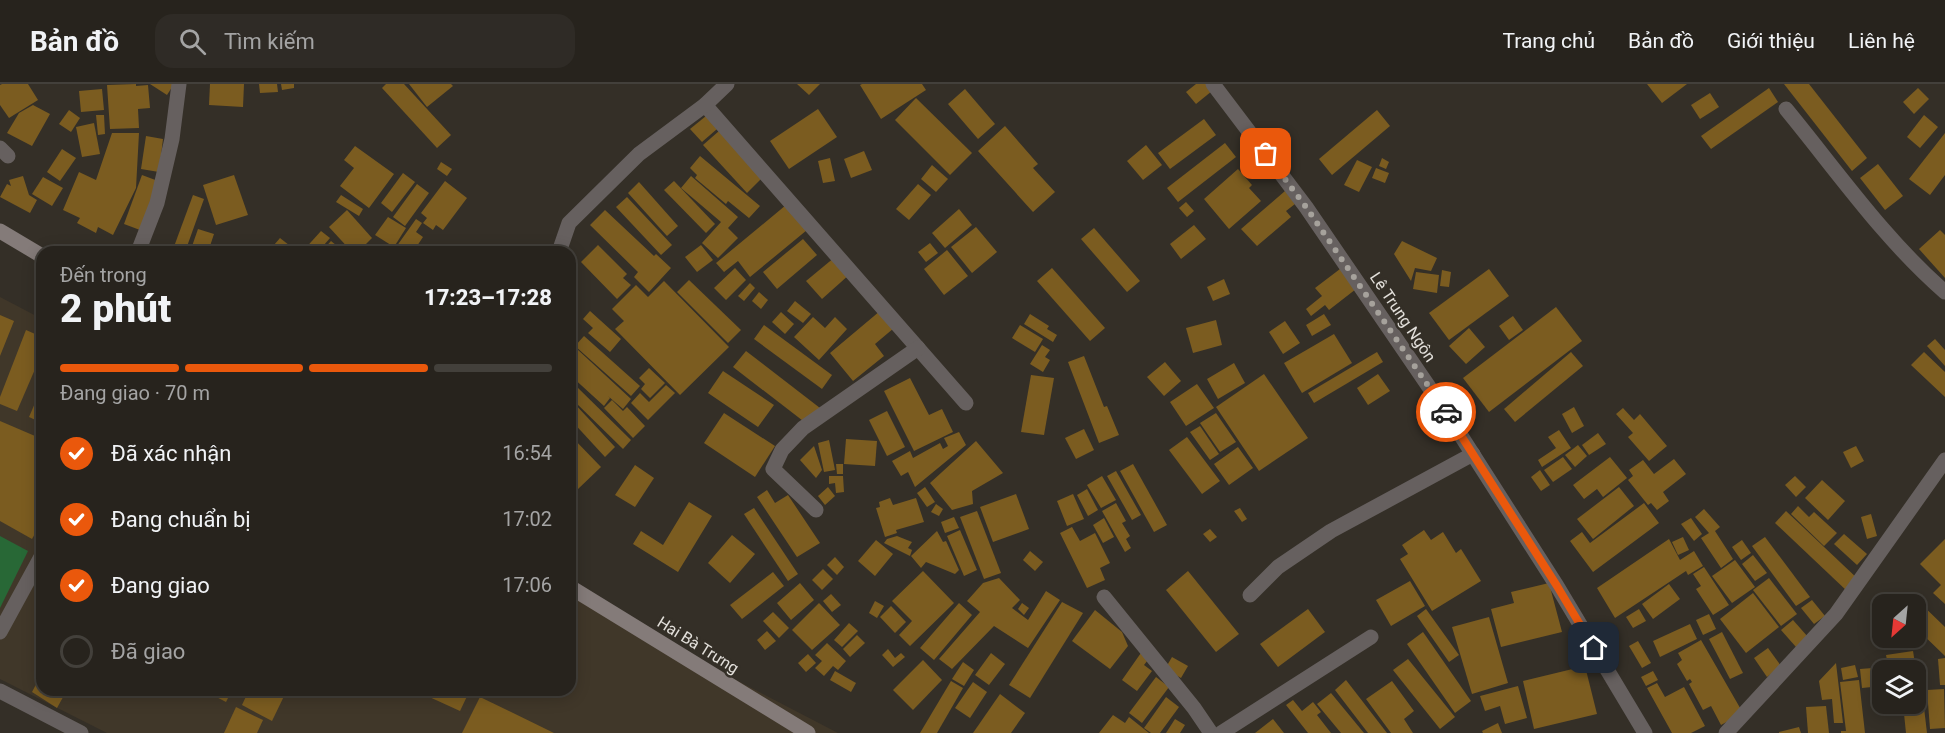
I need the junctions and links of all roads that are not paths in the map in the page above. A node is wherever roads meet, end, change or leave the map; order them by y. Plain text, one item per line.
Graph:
1 (179, 84) edge
2 (727, 84) edge
3 (1213, 84) edge
4 (705, 105) junction
5 (1786, 109) dead end
6 (0, 231) edge
7 (140, 246) edge
8 (561, 246) edge
9 (36, 252) edge
10 (1945, 292) edge
11 (918, 348) junction
12 (966, 403) dead end
13 (1473, 454) junction
14 (1945, 460) edge
15 (816, 510) dead end
16 (36, 566) edge
17 (576, 591) edge
18 (1250, 595) dead end
19 (1104, 597) dead end
20 (0, 632) edge
21 (1371, 637) dead end
22 (0, 691) edge
23 (81, 733) edge
24 (808, 733) edge
25 (1211, 733) edge
26 (1221, 733) edge
27 (1645, 733) edge
28 (1726, 733) edge

1 - 7 street
2 - 4 street
3 - 13 street, Lê Trung Ngôn
4 - 8 street
4 - 11 street
5 - 10 street
6 - 9 main road
11 - 12 street
11 - 15 street
13 - 18 street
13 - 27 street, Lê Trung Ngôn
14 - 28 street
16 - 20 street
17 - 24 main road, Hai Bà Trưng
19 - 25 street
21 - 26 street
22 - 23 street

